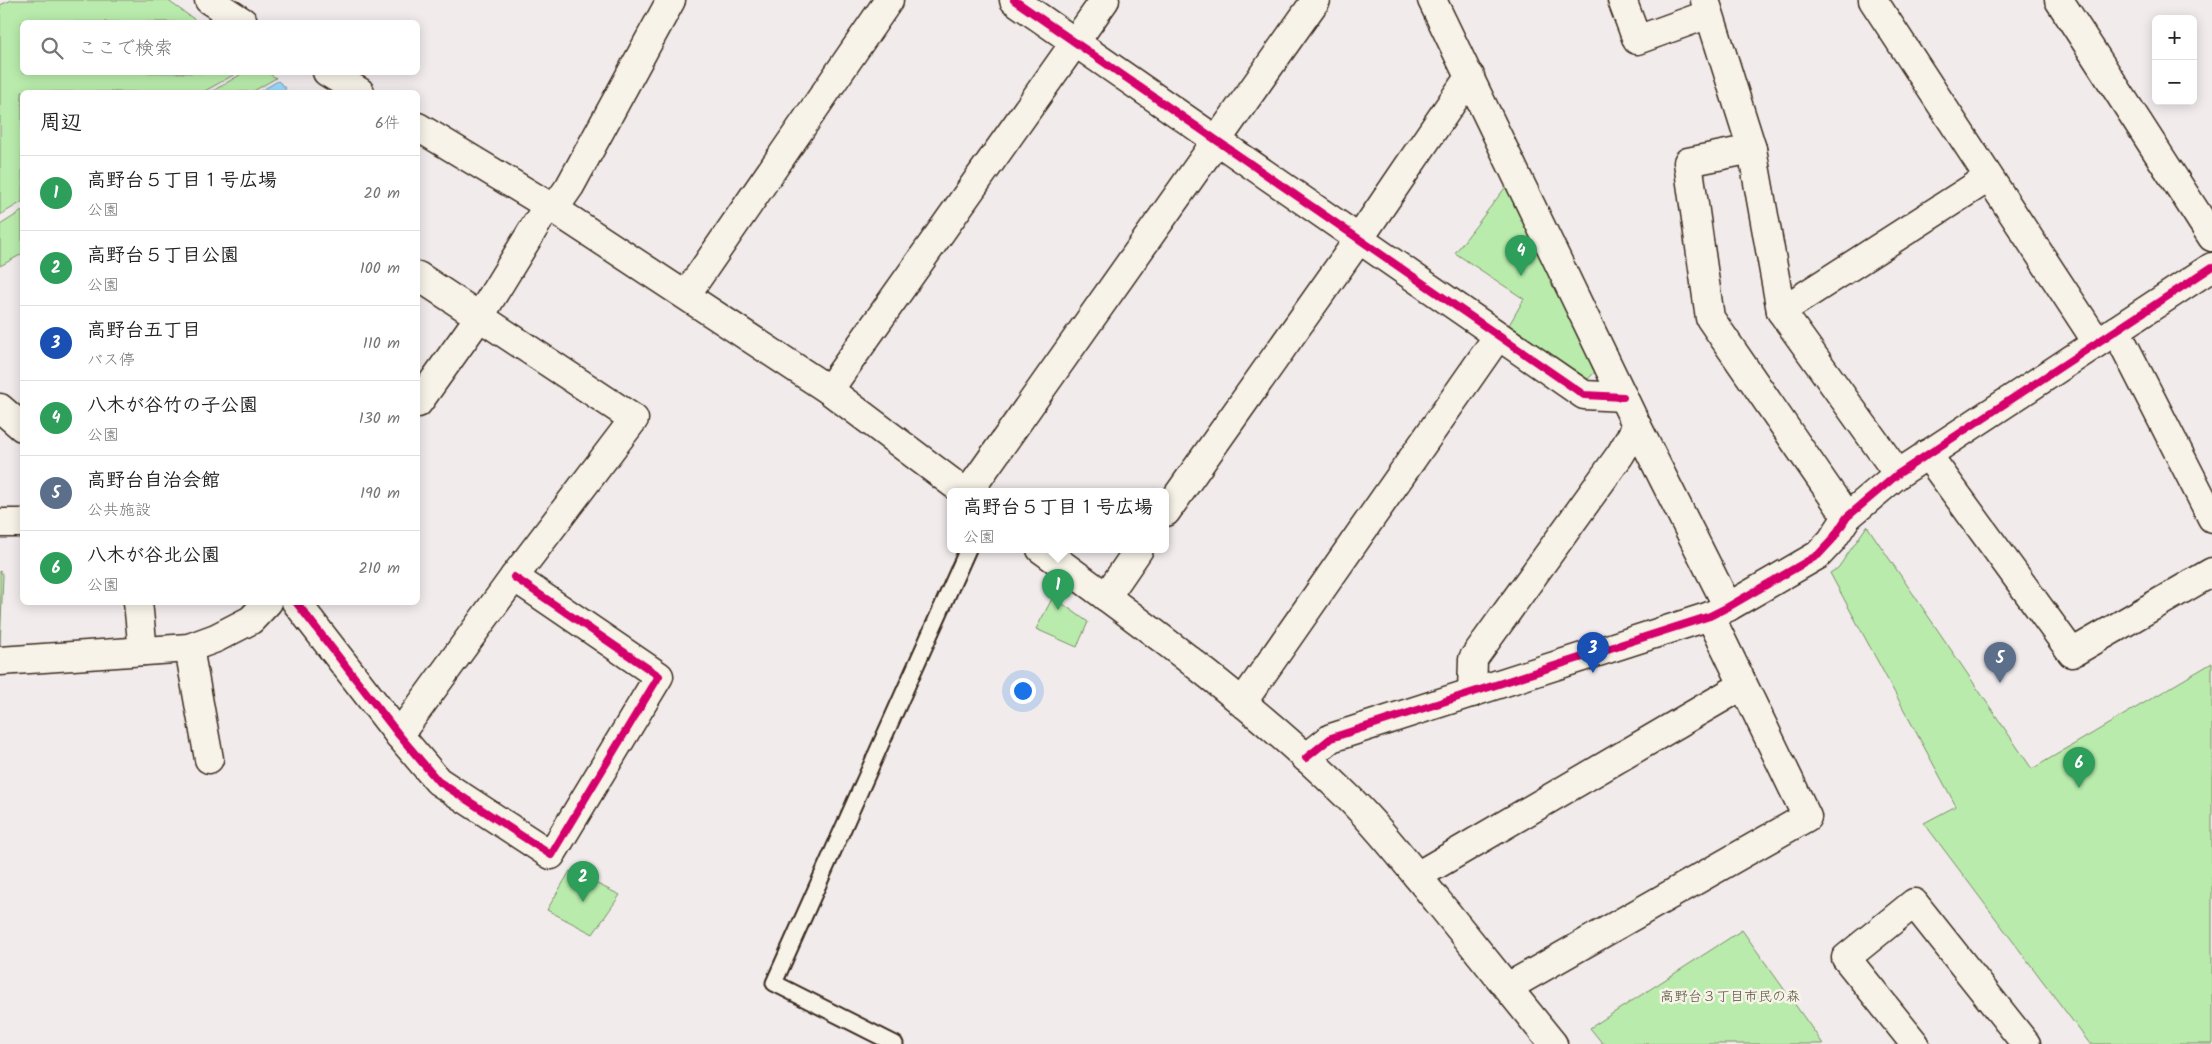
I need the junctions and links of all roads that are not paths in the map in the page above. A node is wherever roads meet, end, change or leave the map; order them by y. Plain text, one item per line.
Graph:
1 (209, 0) edge
2 (671, 0) edge
3 (890, 0) edge
4 (1014, 0) edge
5 (1105, 0) edge
6 (1316, 0) edge
7 (1432, 0) edge
8 (1622, 0) edge
9 (1873, 0) edge
10 (2059, 0) edge
11 (1707, 7) edge
12 (240, 20) edge
13 (1075, 43) junction
14 (332, 75) edge
15 (1470, 76) junction
16 (357, 90) edge
17 (420, 128) edge
18 (1217, 141) junction
19 (1752, 149) junction
20 (1988, 178) junction
21 (551, 207) junction
22 (2212, 236) edge
23 (1359, 240) junction
24 (2212, 267) edge
25 (420, 277) edge
26 (686, 296) junction
27 (1781, 312) junction
28 (480, 316) junction
29 (1498, 336) junction
30 (2106, 336) junction
31 (829, 390) junction
32 (1624, 396) junction
33 (420, 400) edge
34 (0, 408) edge
35 (20, 425) edge
36 (1637, 426) junction
37 (1927, 454) junction
38 (1898, 474) junction
39 (959, 488) edge
40 (971, 488) edge
41 (1169, 508) edge
42 (1847, 517) junction
43 (2212, 518) edge
44 (0, 523) edge
45 (20, 524) edge
46 (966, 553) edge
47 (1047, 553) edge
48 (1136, 553) edge
49 (2212, 572) edge
50 (514, 577) junction
51 (1106, 596) junction
52 (138, 605) edge
53 (265, 605) edge
54 (298, 605) edge
55 (1719, 612) junction
56 (189, 648) junction
57 (143, 651) junction
58 (0, 661) edge
59 (1742, 686) junction
60 (1472, 693) junction
61 (1242, 703) junction
62 (399, 735) junction
63 (1306, 758) junction
64 (209, 759) dead end
65 (1417, 876) junction
66 (1508, 987) junction
67 (895, 1044) edge
68 (1554, 1044) edge
69 (1915, 1044) edge
70 (2026, 1044) edge

1 - 12 street
2 - 21 street
3 - 26 street
4 - 13 street
5 - 13 street
6 - 18 street
7 - 15 street
8 - 11 street
9 - 20 street
10 - 22 street
11 - 19 street
13 - 18 street
13 - 31 street
14 - 16 street
15 - 23 street
15 - 32 street
17 - 21 street
18 - 23 street
18 - 40 street
19 - 27 street
19 - 42 street
20 - 27 street
20 - 30 street
21 - 26 street
21 - 28 street
23 - 29 street
23 - 41 street
24 - 30 street
25 - 28 street
26 - 31 street
27 - 38 street
28 - 33 street
28 - 50 street
29 - 32 street
29 - 61 street
30 - 37 street
30 - 43 street
31 - 39 street
32 - 36 street
34 - 35 street
36 - 55 street
36 - 60 street
37 - 38 street
37 - 49 street
38 - 42 street
42 - 55 street
44 - 45 street
46 - 67 lane
47 - 51 street
48 - 51 street
50 - 62 street
50 - 62 street
51 - 61 street
52 - 57 street
53 - 56 street
54 - 62 street
55 - 59 street
55 - 60 street
56 - 57 street
56 - 64 street
57 - 58 street
59 - 65 street
59 - 66 street
60 - 63 street
61 - 63 street
63 - 65 street
65 - 66 street
66 - 68 street
69 - 70 street

